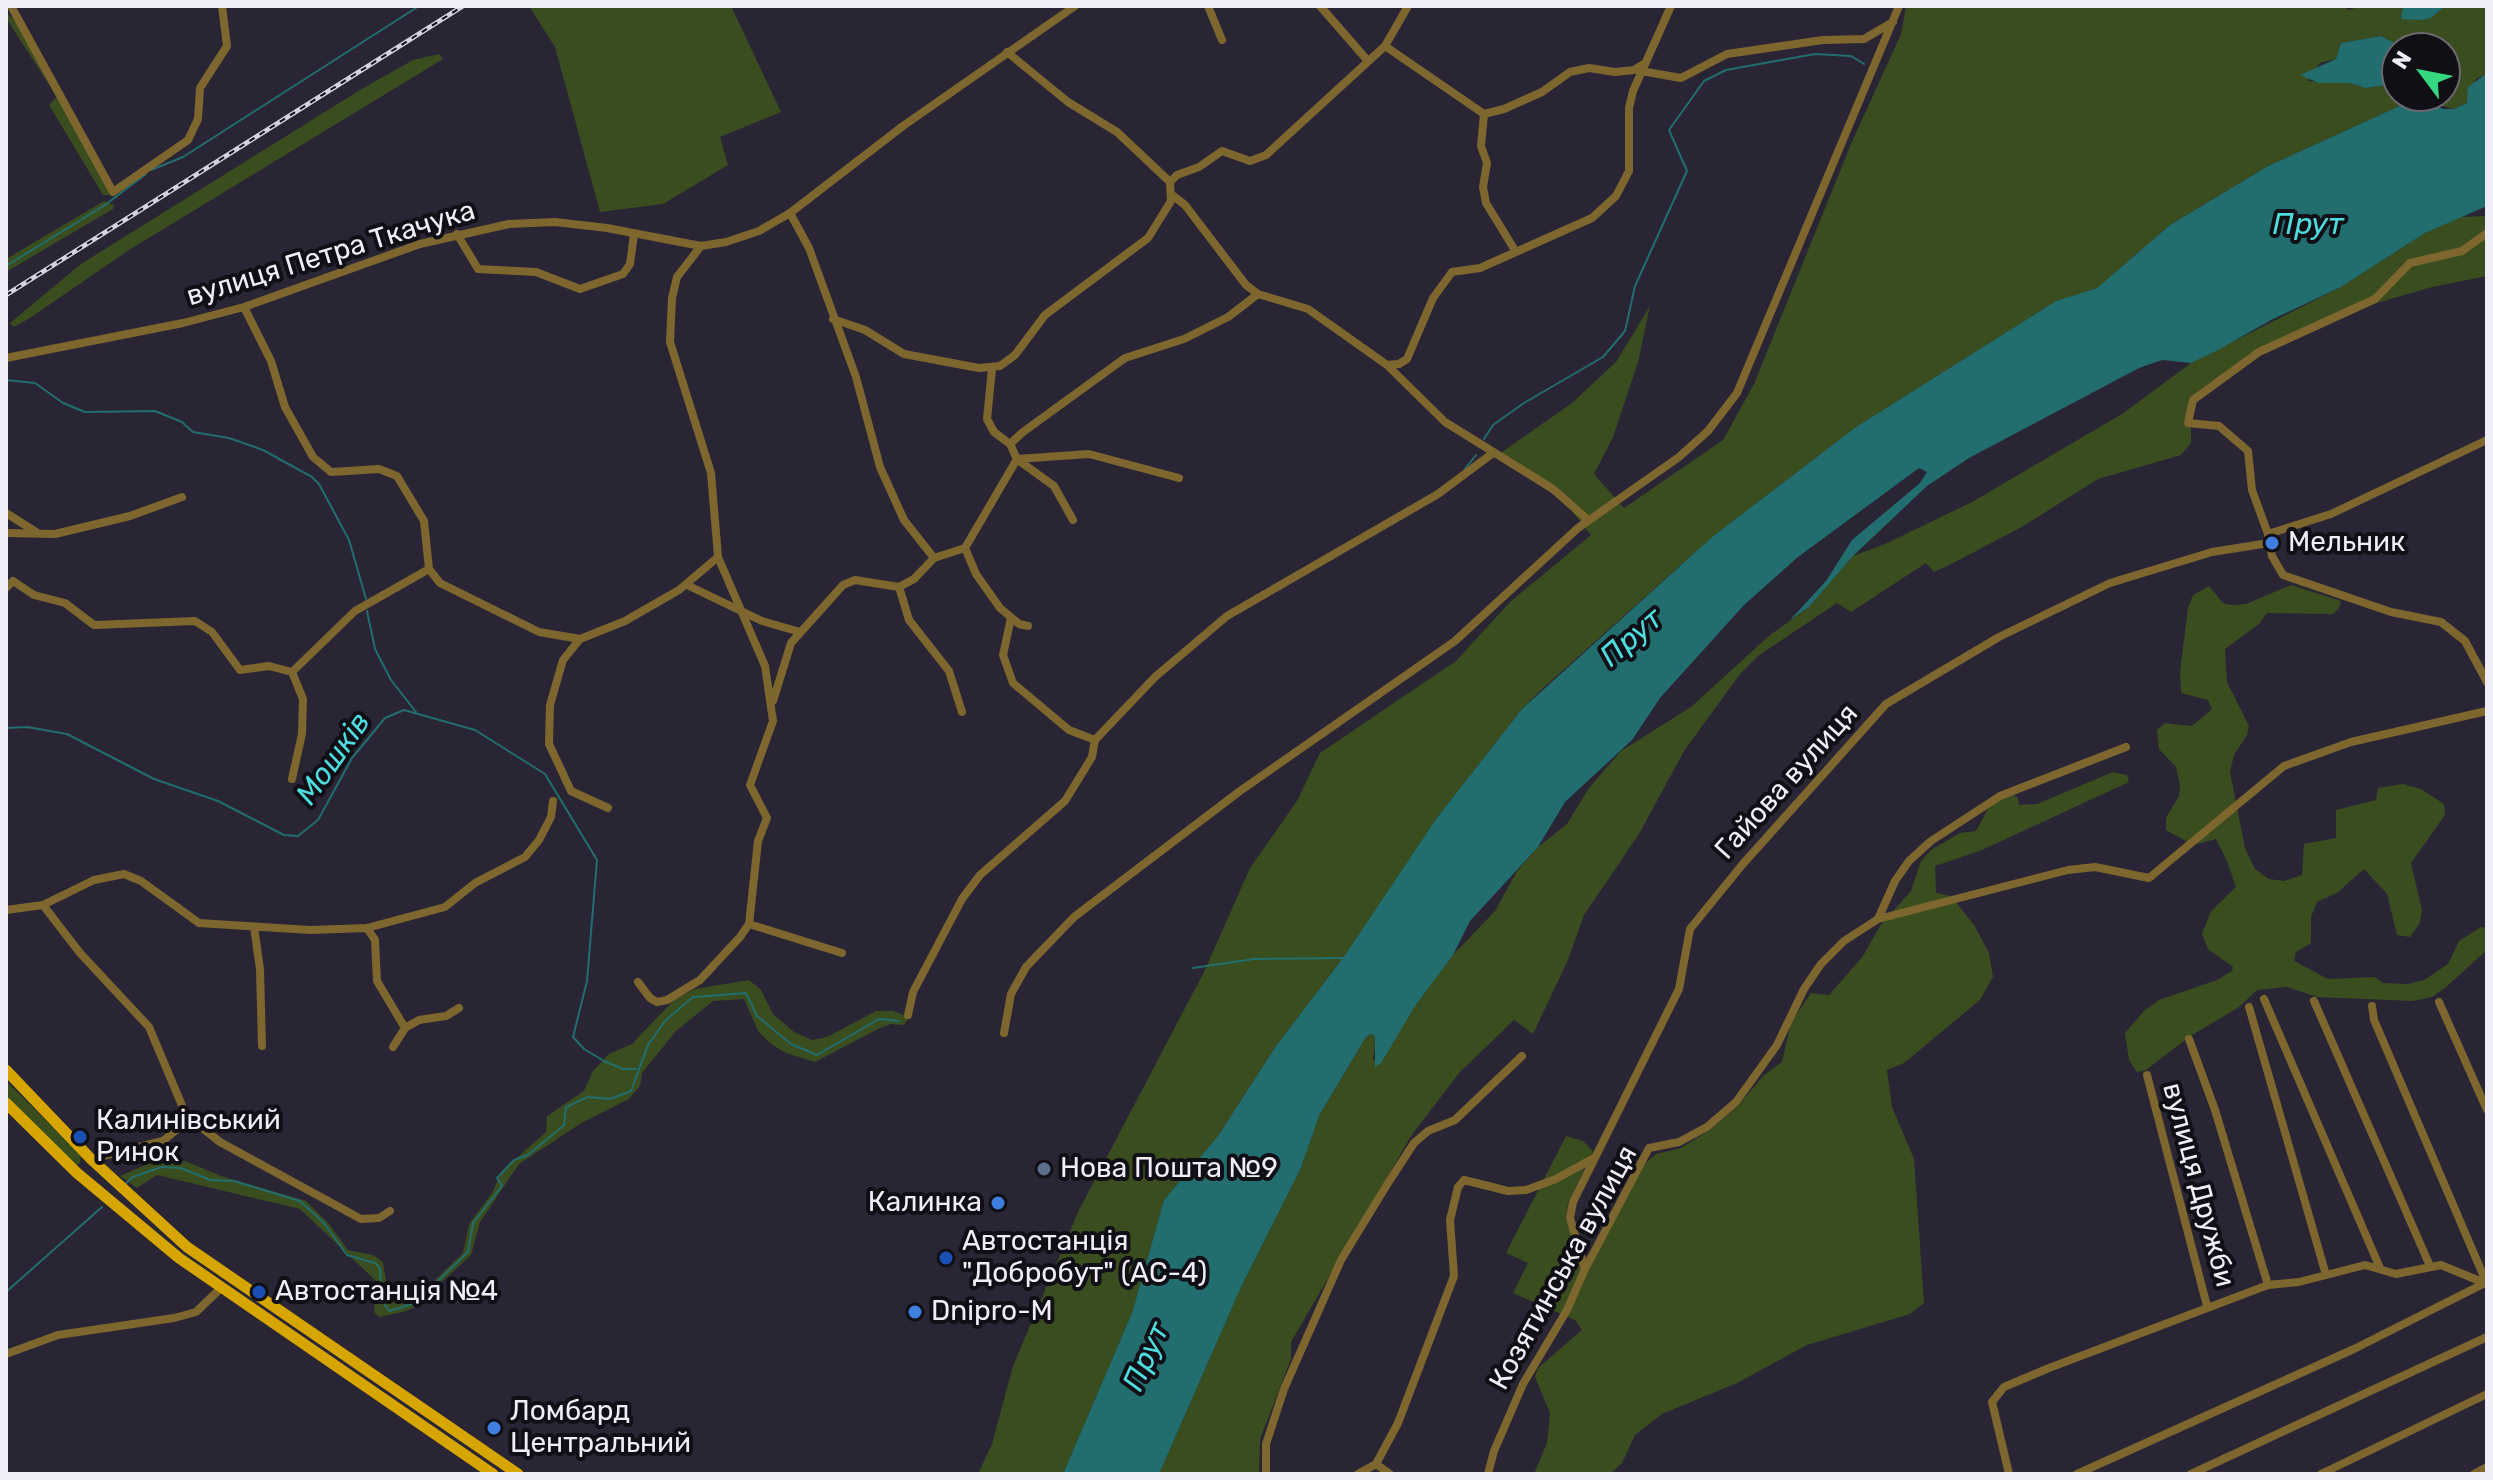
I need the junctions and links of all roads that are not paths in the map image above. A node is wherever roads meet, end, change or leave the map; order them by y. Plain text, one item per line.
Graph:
1 (11, 6) edge
2 (222, 6) edge
3 (1075, 6) edge
4 (1208, 6) edge
5 (1320, 6) edge
6 (1408, 6) edge
7 (1671, 6) edge
8 (1899, 6) edge
9 (1894, 22) junction
10 (1222, 40) dead end
11 (1385, 46) junction
12 (1007, 52) junction
13 (1368, 61) junction
14 (1643, 68) junction
15 (1629, 70) junction
16 (1633, 91) junction
17 (1484, 114) junction
18 (1170, 182) junction
19 (1172, 195) junction
20 (790, 213) junction
21 (2487, 233) edge
22 (457, 234) junction
23 (634, 234) junction
24 (701, 246) junction
25 (1516, 252) junction
26 (1258, 294) junction
27 (244, 307) junction
28 (833, 319) junction
29 (6, 358) edge
30 (1387, 365) junction
31 (992, 369) junction
32 (2487, 440) edge
33 (1010, 444) junction
34 (1493, 453) junction
35 (1017, 459) junction
36 (1179, 478) dead end
37 (182, 497) dead end
38 (6, 513) edge
39 (1073, 520) dead end
40 (1588, 520) junction
41 (6, 533) edge
42 (37, 533) junction
43 (2268, 539) junction
44 (965, 548) junction
45 (718, 557) junction
46 (934, 558) junction
47 (429, 569) junction
48 (6, 572) edge
49 (9, 584) edge
50 (687, 585) junction
51 (899, 587) junction
52 (743, 612) junction
53 (1011, 618) junction
54 (1028, 626) dead end
55 (800, 632) junction
56 (580, 639) junction
57 (292, 672) junction
58 (2487, 682) edge
59 (772, 709) junction
60 (2487, 711) edge
61 (962, 712) dead end
62 (1095, 740) junction
63 (2126, 747) dead end
64 (292, 779) dead end
65 (553, 801) dead end
66 (608, 808) dead end
67 (43, 905) junction
68 (6, 910) edge
69 (1878, 919) junction
70 (749, 924) junction
71 (254, 927) junction
72 (367, 928) junction
73 (842, 953) dead end
74 (638, 982) dead end
75 (2264, 999) dead end
76 (2314, 1001) dead end
77 (2439, 1002) dead end
78 (2372, 1006) dead end
79 (2249, 1007) dead end
80 (459, 1008) dead end
81 (908, 1015) dead end
82 (405, 1028) junction
83 (1004, 1033) dead end
84 (2189, 1039) dead end
85 (262, 1046) dead end
86 (393, 1047) dead end
87 (1522, 1056) dead end
88 (6, 1070) edge
89 (2147, 1075) dead end
90 (6, 1103) edge
91 (2487, 1110) edge
92 (186, 1115) junction
93 (1594, 1158) junction
94 (91, 1159) junction
95 (77, 1173) junction
96 (390, 1211) dead end
97 (187, 1247) junction
98 (179, 1258) junction
99 (2430, 1266) junction
100 (2380, 1268) junction
101 (1585, 1269) junction
102 (2326, 1275) junction
103 (2486, 1284) edge
104 (2268, 1285) junction
105 (221, 1288) junction
106 (2207, 1306) junction
107 (2487, 1337) edge
108 (6, 1354) edge
109 (2487, 1394) edge
110 (1376, 1464) junction
111 (2487, 1467) edge
112 (493, 1474) edge
113 (518, 1474) edge
114 (1266, 1474) edge
115 (1358, 1474) edge
116 (1390, 1474) edge
117 (1488, 1474) edge
118 (2009, 1474) edge
119 (2077, 1474) edge
120 (2191, 1474) edge
121 (2321, 1474) edge
122 (2474, 1474) edge

1 - 2 street
3 - 12 street, вулиця Петра Ткачука
4 - 10 street
5 - 13 street
6 - 11 street
7 - 14 street
8 - 9 street
9 - 14 street
9 - 40 street
11 - 13 street
11 - 17 street
12 - 18 street
12 - 20 street, вулиця Петра Ткачука
13 - 18 street
14 - 15 street
14 - 16 street
15 - 16 street
15 - 17 street
16 - 25 street
17 - 25 street
18 - 19 street
19 - 26 street
19 - 31 street
20 - 24 street, вулиця Петра Ткачука
20 - 28 street
21 - 43 street
22 - 23 street, вулиця Петра Ткачука
22 - 23 street
22 - 27 street, вулиця Петра Ткачука
23 - 24 street, вулиця Петра Ткачука
24 - 45 street
25 - 30 street
26 - 30 street
26 - 33 street
27 - 29 street, вулиця Петра Ткачука
27 - 47 street
28 - 31 street
28 - 46 street
30 - 34 street
31 - 33 street
32 - 43 street, Гайова вулиця
33 - 35 street
34 - 40 street
34 - 62 street
35 - 36 street
35 - 39 street
35 - 44 street
37 - 42 street
38 - 42 street
40 - 83 street
41 - 42 street
43 - 58 street
43 - 93 street, Гайова вулиця
44 - 46 street
44 - 53 street
45 - 50 street
45 - 52 street
46 - 51 street
47 - 56 street
47 - 57 street
48 - 49 street
49 - 57 street
50 - 52 street
50 - 56 street
51 - 55 street
51 - 61 street
52 - 55 street
52 - 59 street
53 - 54 street
53 - 62 street
55 - 59 street
56 - 66 street
57 - 64 street
59 - 70 street
60 - 69 street
62 - 81 street
63 - 69 street
65 - 72 street
67 - 68 street
67 - 71 street
67 - 92 street
69 - 101 street, Козятинська вулиця
70 - 73 street
70 - 74 street
71 - 72 street
71 - 85 street
72 - 82 street
75 - 100 street
76 - 99 street
77 - 91 street
78 - 103 street
79 - 102 street
80 - 82 street
82 - 86 street
84 - 104 street
87 - 114 street
88 - 94 main road
89 - 106 street, вулиця Дружби
90 - 95 main road
92 - 94 street
92 - 96 street
93 - 101 street, Гайова вулиця
93 - 110 street
94 - 95 main road
94 - 97 main road
95 - 98 main road
97 - 98 main road
97 - 113 main road
98 - 105 main road
99 - 100 street
99 - 103 street
100 - 102 street
101 - 117 street, Козятинська вулиця
102 - 104 street
103 - 119 street
104 - 106 street
105 - 108 street
105 - 112 main road
106 - 118 street
107 - 120 street
109 - 121 street
110 - 115 street
110 - 116 street
111 - 122 street

